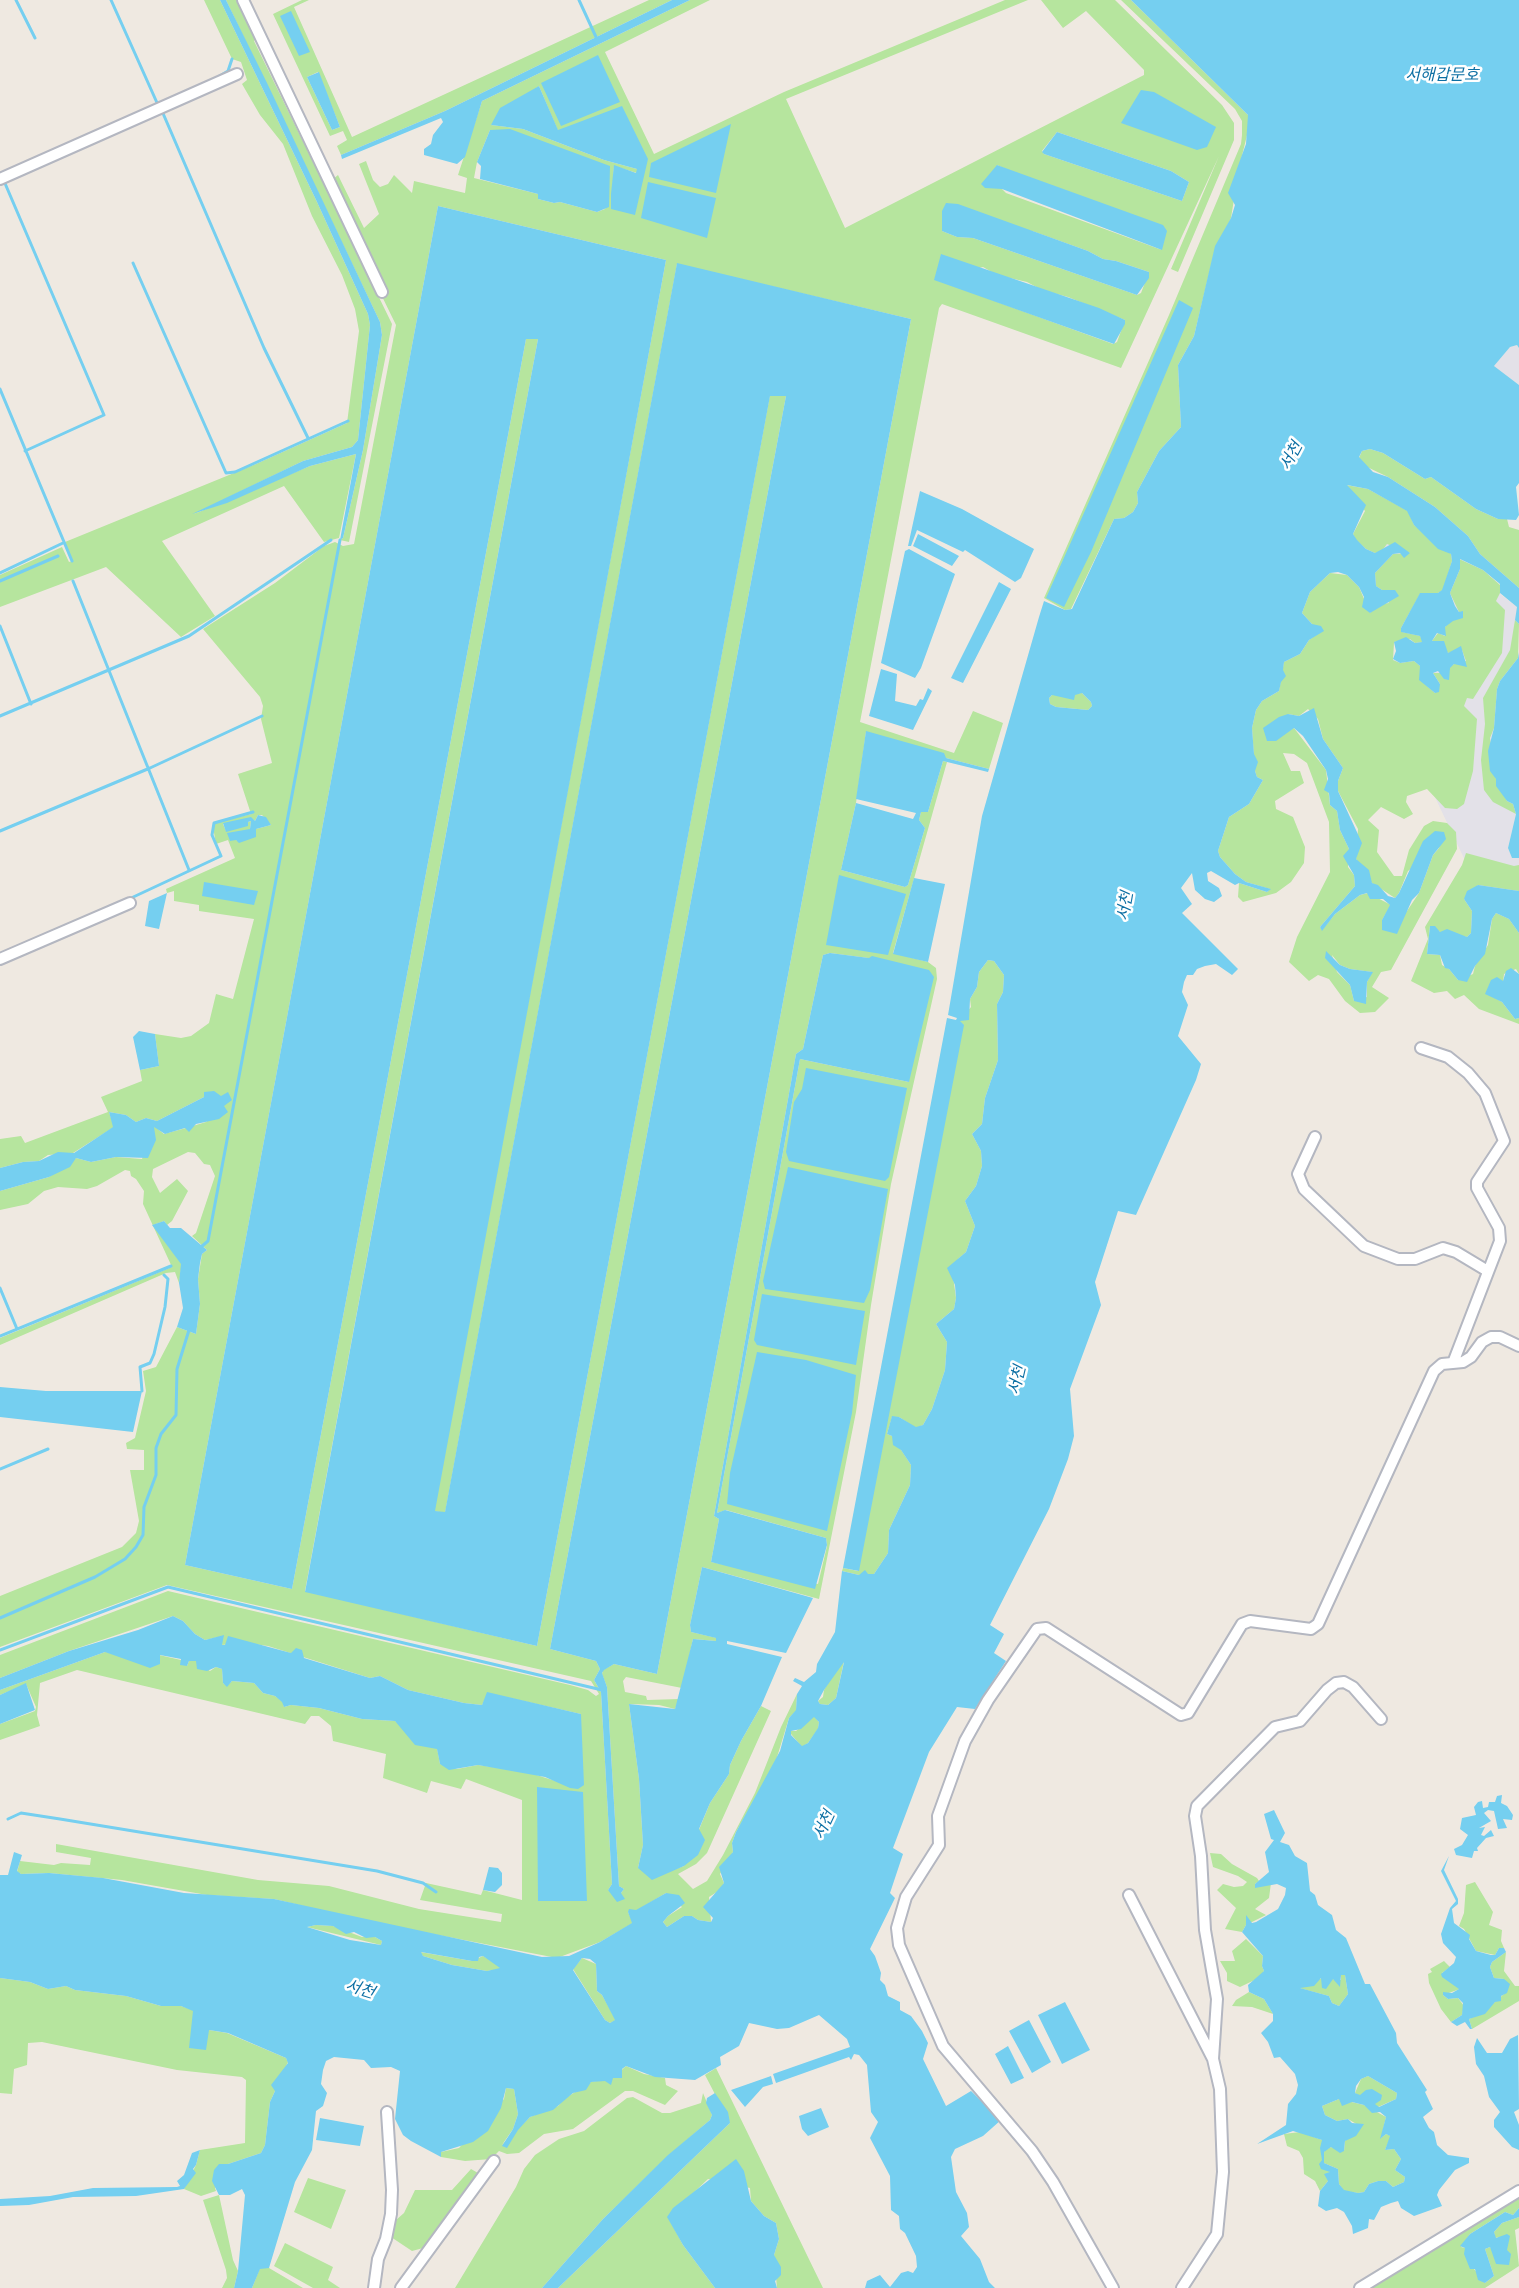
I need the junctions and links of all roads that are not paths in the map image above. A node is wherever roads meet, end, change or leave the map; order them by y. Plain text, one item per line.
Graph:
1 (243, 0) edge
2 (237, 74) dead end
3 (0, 179) edge
4 (381, 292) dead end
5 (130, 903) dead end
6 (0, 959) edge
7 (1421, 1048) dead end
8 (1315, 1137) dead end
9 (1486, 1270) junction
10 (1519, 1346) edge
11 (1453, 1363) junction
12 (1381, 1719) dead end
13 (1129, 1895) dead end
14 (1213, 2059) junction
15 (387, 2112) dead end
16 (494, 2161) dead end
17 (1519, 2191) edge
18 (374, 2288) edge
19 (401, 2288) edge
20 (1113, 2288) edge
21 (1182, 2288) edge
22 (1360, 2288) edge

1 - 4 street
2 - 3 street
5 - 6 street
7 - 9 street
8 - 9 street
9 - 11 street
10 - 11 street
11 - 20 street
12 - 14 street
13 - 14 street
14 - 21 street
15 - 18 street
16 - 19 street
17 - 22 street

